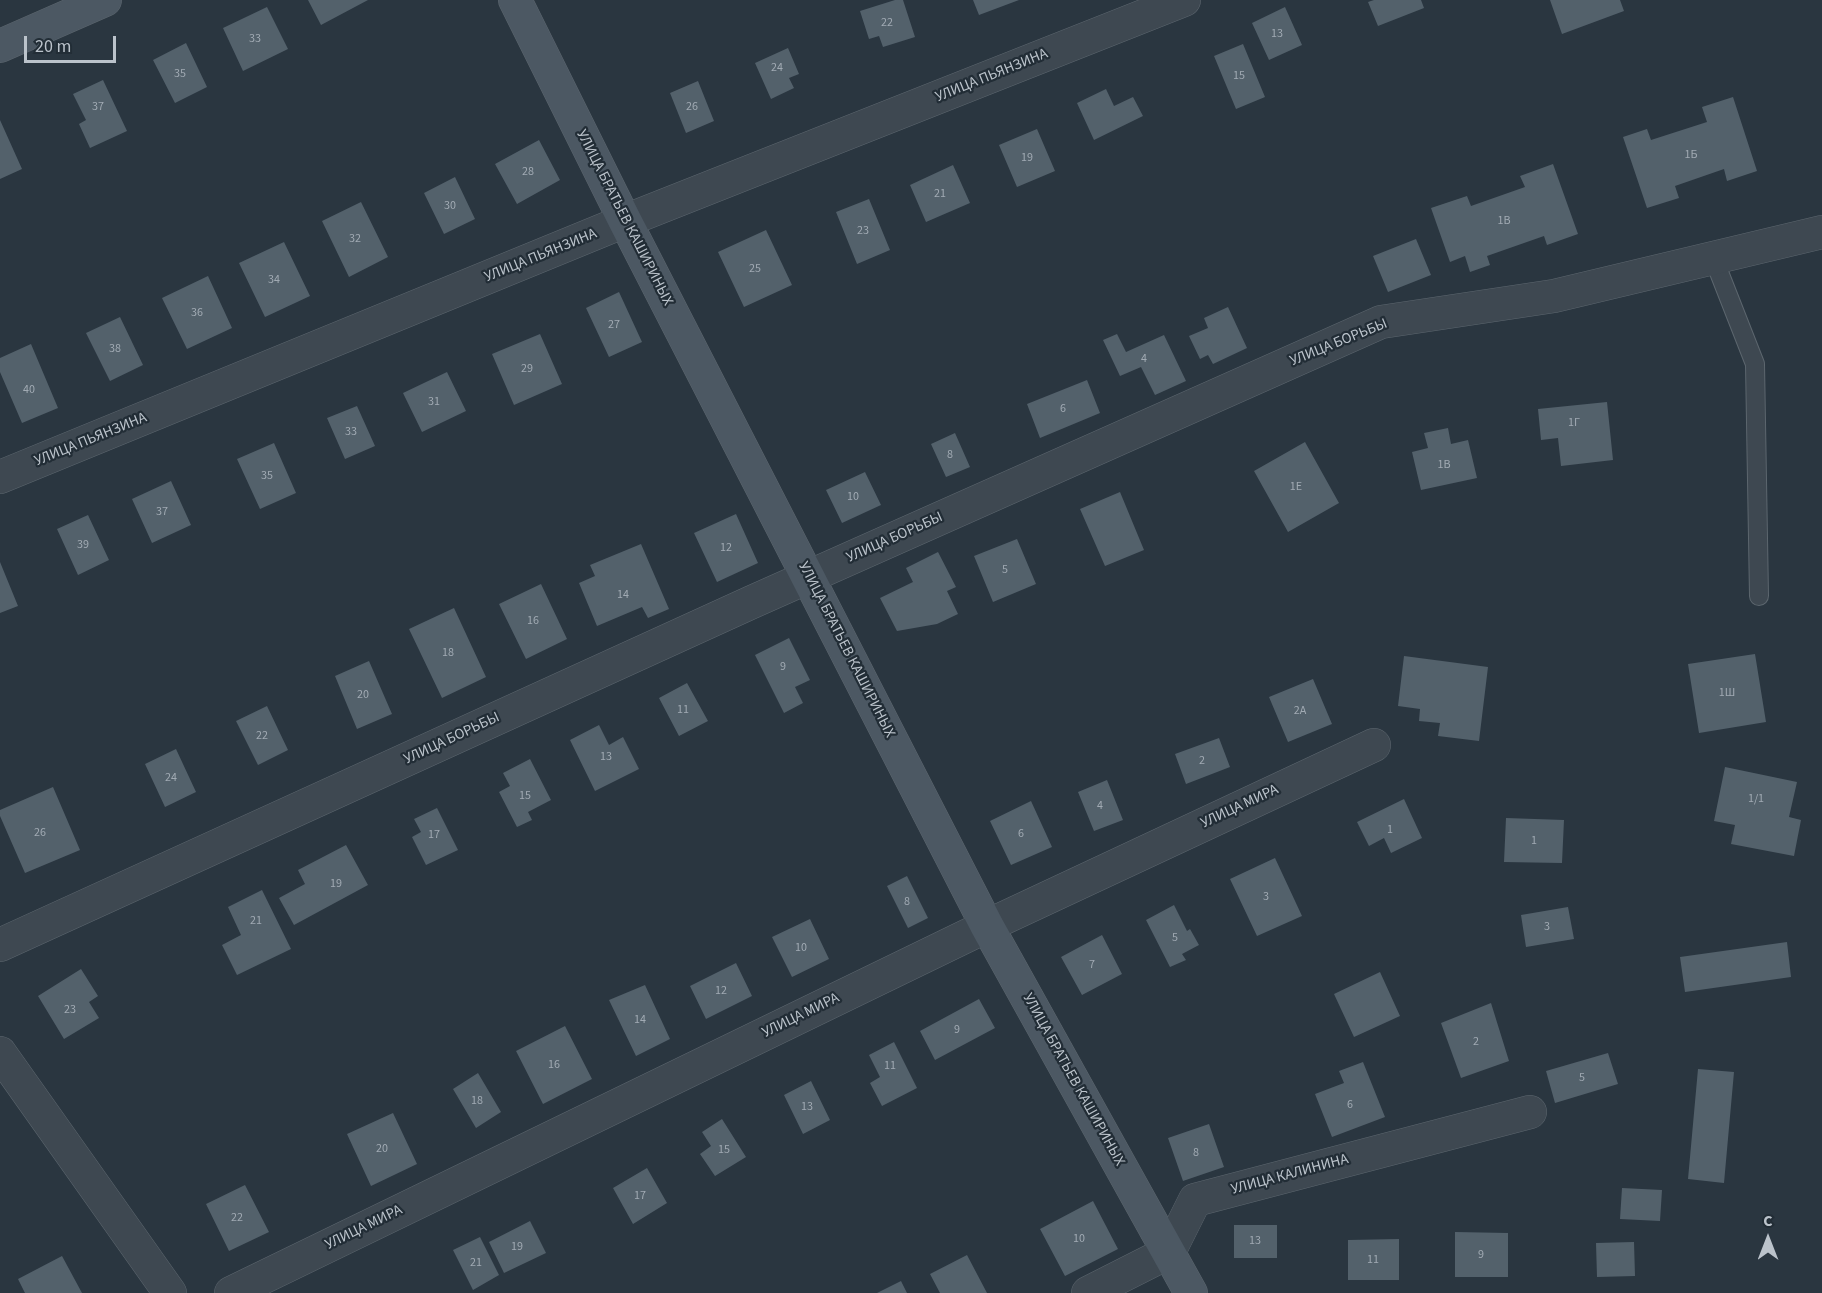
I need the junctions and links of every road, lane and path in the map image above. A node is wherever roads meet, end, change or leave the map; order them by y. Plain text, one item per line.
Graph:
1 (105, 0) edge
2 (515, 0) edge
3 (1184, 0) edge
4 (0, 46) edge
5 (625, 221) junction
6 (1822, 232) edge
7 (1713, 258) junction
8 (0, 477) edge
9 (809, 577) junction
10 (1759, 596) dead end
11 (1374, 745) dead end
12 (987, 926) junction
13 (0, 945) edge
14 (0, 1053) edge
15 (1530, 1113) dead end
16 (1169, 1252) junction
17 (170, 1293) edge
18 (231, 1293) edge
19 (1088, 1293) edge
20 (1191, 1293) edge

1 - 4 main road
2 - 5 main road, УЛИЦА БРАТЬЕВ КАШИРИНЫХ
3 - 5 street, УЛИЦА ПЬЯНЗИНА
5 - 8 street, УЛИЦА ПЬЯНЗИНА
5 - 9 main road, УЛИЦА БРАТЬЕВ КАШИРИНЫХ
6 - 7 street, УЛИЦА БОРЬБЫ
7 - 9 street, УЛИЦА БОРЬБЫ
7 - 10 lane
9 - 12 main road, УЛИЦА БРАТЬЕВ КАШИРИНЫХ
9 - 13 street, УЛИЦА БОРЬБЫ
11 - 12 street, УЛИЦА МИРА
12 - 16 main road, УЛИЦА БРАТЬЕВ КАШИРИНЫХ
12 - 18 street, УЛИЦА МИРА
14 - 17 street
15 - 16 street, УЛИЦА КАЛИНИНА
16 - 19 street
16 - 20 main road, УЛИЦА БРАТЬЕВ КАШИРИНЫХ

